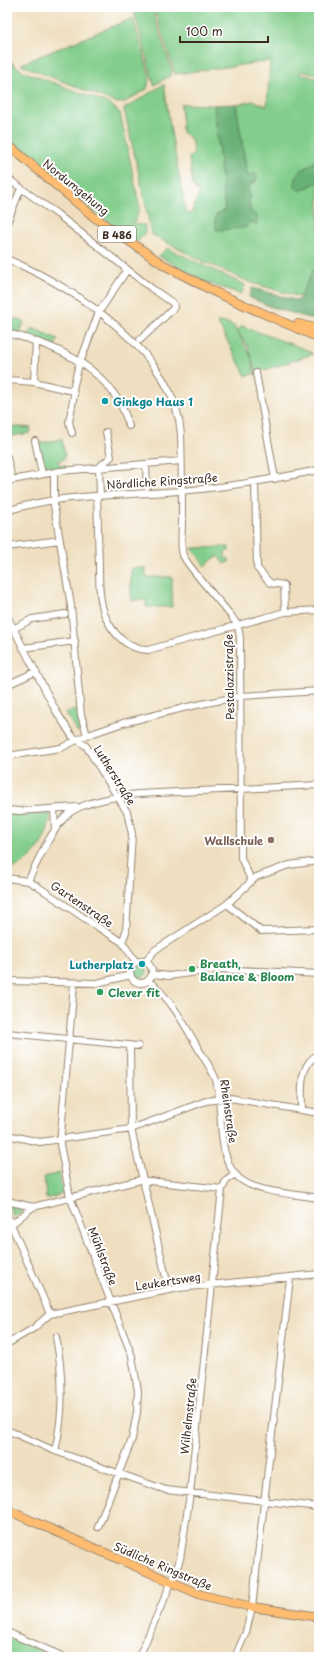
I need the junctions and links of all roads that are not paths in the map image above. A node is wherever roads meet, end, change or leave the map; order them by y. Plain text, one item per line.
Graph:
1 (7, 144) edge
2 (7, 178) edge
3 (21, 188) junction
4 (8, 216) edge
5 (7, 223) edge
6 (7, 259) edge
7 (127, 270) junction
8 (98, 312) junction
9 (7, 333) edge
10 (318, 335) edge
11 (140, 340) dead end
12 (36, 342) junction
13 (81, 361) junction
14 (256, 373) dead end
15 (7, 380) edge
16 (34, 382) junction
17 (73, 389) junction
18 (129, 426) dead end
19 (106, 432) dead end
20 (72, 434) dead end
21 (35, 441) dead end
22 (7, 457) edge
23 (111, 457) junction
24 (181, 461) junction
25 (146, 464) junction
26 (114, 466) junction
27 (8, 467) edge
28 (99, 467) junction
29 (319, 470) edge
30 (54, 472) junction
31 (42, 474) junction
32 (275, 479) junction
33 (10, 481) edge
34 (255, 482) junction
35 (147, 487) dead end
36 (182, 491) junction
37 (99, 496) junction
38 (54, 500) junction
39 (7, 508) edge
40 (7, 511) edge
41 (60, 540) junction
42 (7, 547) edge
43 (319, 610) edge
44 (285, 612) junction
45 (65, 614) dead end
46 (7, 616) edge
47 (238, 626) junction
48 (13, 628) junction
49 (75, 641) junction
50 (23, 648) junction
51 (36, 672) junction
52 (7, 685) edge
53 (319, 691) edge
54 (241, 696) junction
55 (87, 735) junction
56 (78, 740) junction
57 (7, 756) edge
58 (319, 785) edge
59 (240, 788) junction
60 (118, 797) junction
61 (81, 807) junction
62 (54, 809) junction
63 (7, 810) edge
64 (55, 830) junction
65 (319, 861) edge
66 (7, 878) edge
67 (251, 880) junction
68 (28, 881) junction
69 (227, 904) junction
70 (319, 929) edge
71 (122, 942) junction
72 (136, 962) junction
73 (145, 962) junction
74 (319, 974) edge
75 (131, 976) junction
76 (150, 977) junction
77 (7, 981) edge
78 (74, 984) junction
79 (7, 1033) edge
80 (69, 1039) junction
81 (130, 1045) junction
82 (138, 1046) dead end
83 (319, 1054) edge
84 (219, 1098) junction
85 (302, 1110) junction
86 (319, 1113) edge
87 (131, 1129) junction
88 (7, 1134) edge
89 (61, 1139) junction
90 (235, 1174) junction
91 (143, 1180) junction
92 (222, 1189) junction
93 (70, 1196) junction
94 (319, 1198) edge
95 (7, 1201) edge
96 (33, 1207) junction
97 (7, 1215) edge
98 (9, 1226) edge
99 (319, 1274) edge
100 (290, 1278) junction
101 (212, 1284) junction
102 (168, 1290) junction
103 (110, 1301) junction
104 (50, 1314) junction
105 (56, 1337) dead end
106 (7, 1344) edge
107 (7, 1430) edge
108 (55, 1451) junction
109 (120, 1474) junction
110 (190, 1494) junction
111 (264, 1501) junction
112 (319, 1507) edge
113 (7, 1510) edge
114 (98, 1527) dead end
115 (171, 1582) junction
116 (252, 1607) junction
117 (319, 1617) edge
118 (7, 1632) edge
119 (64, 1657) edge
120 (139, 1657) edge
121 (235, 1657) edge

1 - 10 main road, Nordumgehung / B 486
2 - 3 street
3 - 4 street
3 - 7 street
4 - 5 street
6 - 8 street, Pestalozzistraße
7 - 8 street
7 - 11 street
8 - 13 street
8 - 24 street, Pestalozzistraße
9 - 12 street
12 - 13 street
12 - 16 street
13 - 17 street
13 - 18 street
14 - 32 street
15 - 16 street
16 - 17 street
17 - 20 street
19 - 23 street
21 - 31 street
22 - 27 street
23 - 26 street
23 - 28 street
24 - 25 street
24 - 36 street, Pestalozzistraße
25 - 26 street
25 - 35 street
26 - 28 street
27 - 33 street
28 - 30 street
28 - 37 street
29 - 32 street, Nördliche Ringstraße
30 - 31 street
30 - 38 street
31 - 33 street
32 - 34 street, Nördliche Ringstraße
34 - 36 street, Nördliche Ringstraße
34 - 44 street
36 - 37 street, Nördliche Ringstraße
36 - 47 street, Pestalozzistraße
37 - 38 street, Nördliche Ringstraße
37 - 47 street
38 - 40 street, Nördliche Ringstraße
38 - 41 street
39 - 40 street
41 - 42 street
41 - 49 street
43 - 44 street
44 - 47 street
45 - 48 street
46 - 48 street, Lutherstraße
47 - 54 street, Pestalozzistraße
48 - 50 street, Lutherstraße
49 - 50 street
49 - 55 street
50 - 51 street, Lutherstraße
51 - 52 street
51 - 56 street, Lutherstraße
53 - 54 street
54 - 55 street
54 - 59 street, Pestalozzistraße
55 - 56 street
56 - 57 street
56 - 60 street, Lutherstraße
58 - 59 street
59 - 60 street
59 - 67 street, Pestalozzistraße
60 - 61 street
60 - 71 street, Lutherstraße
61 - 62 street
61 - 64 street
62 - 63 street
62 - 64 street
64 - 68 street
65 - 67 street
66 - 68 street, Gartenstraße
67 - 69 street
68 - 71 street, Gartenstraße
69 - 70 street
69 - 73 street
71 - 72 street, Gartenstraße
72 - 73 street
72 - 75 street
73 - 76 street
74 - 76 street
75 - 76 street
75 - 78 street
76 - 84 street, Rheinstraße
77 - 78 street
78 - 80 street, Mühlstraße
79 - 80 street
80 - 81 street
80 - 89 street, Mühlstraße
81 - 82 street
81 - 87 street
83 - 85 street
84 - 85 street
84 - 87 street
84 - 90 street, Rheinstraße
85 - 86 street
87 - 89 street
87 - 91 street
88 - 89 street
89 - 93 street, Mühlstraße
90 - 92 street
90 - 94 street, Rheinstraße
91 - 92 street
91 - 93 street
91 - 102 street
92 - 101 street, Wilhelmstraße
93 - 96 street
93 - 103 street, Mühlstraße
95 - 96 street
96 - 98 street
97 - 98 street
98 - 104 street
99 - 100 street, Leukertsweg
100 - 101 street, Leukertsweg
100 - 111 street
101 - 102 street, Leukertsweg
101 - 110 street, Wilhelmstraße
102 - 103 street, Leukertsweg
103 - 104 street, Leukertsweg
103 - 109 street, Mühlstraße
104 - 106 street, Leukertsweg
105 - 108 street
107 - 108 street
108 - 109 street
109 - 110 street
109 - 114 street, Mühlstraße
110 - 111 street
110 - 115 street, Wilhelmstraße
111 - 112 street
111 - 116 street
113 - 115 main road, Südliche Ringstraße
115 - 116 main road, Südliche Ringstraße
115 - 120 street, Wilhelmstraße
116 - 117 main road, Südliche Ringstraße
116 - 121 street
118 - 119 street

